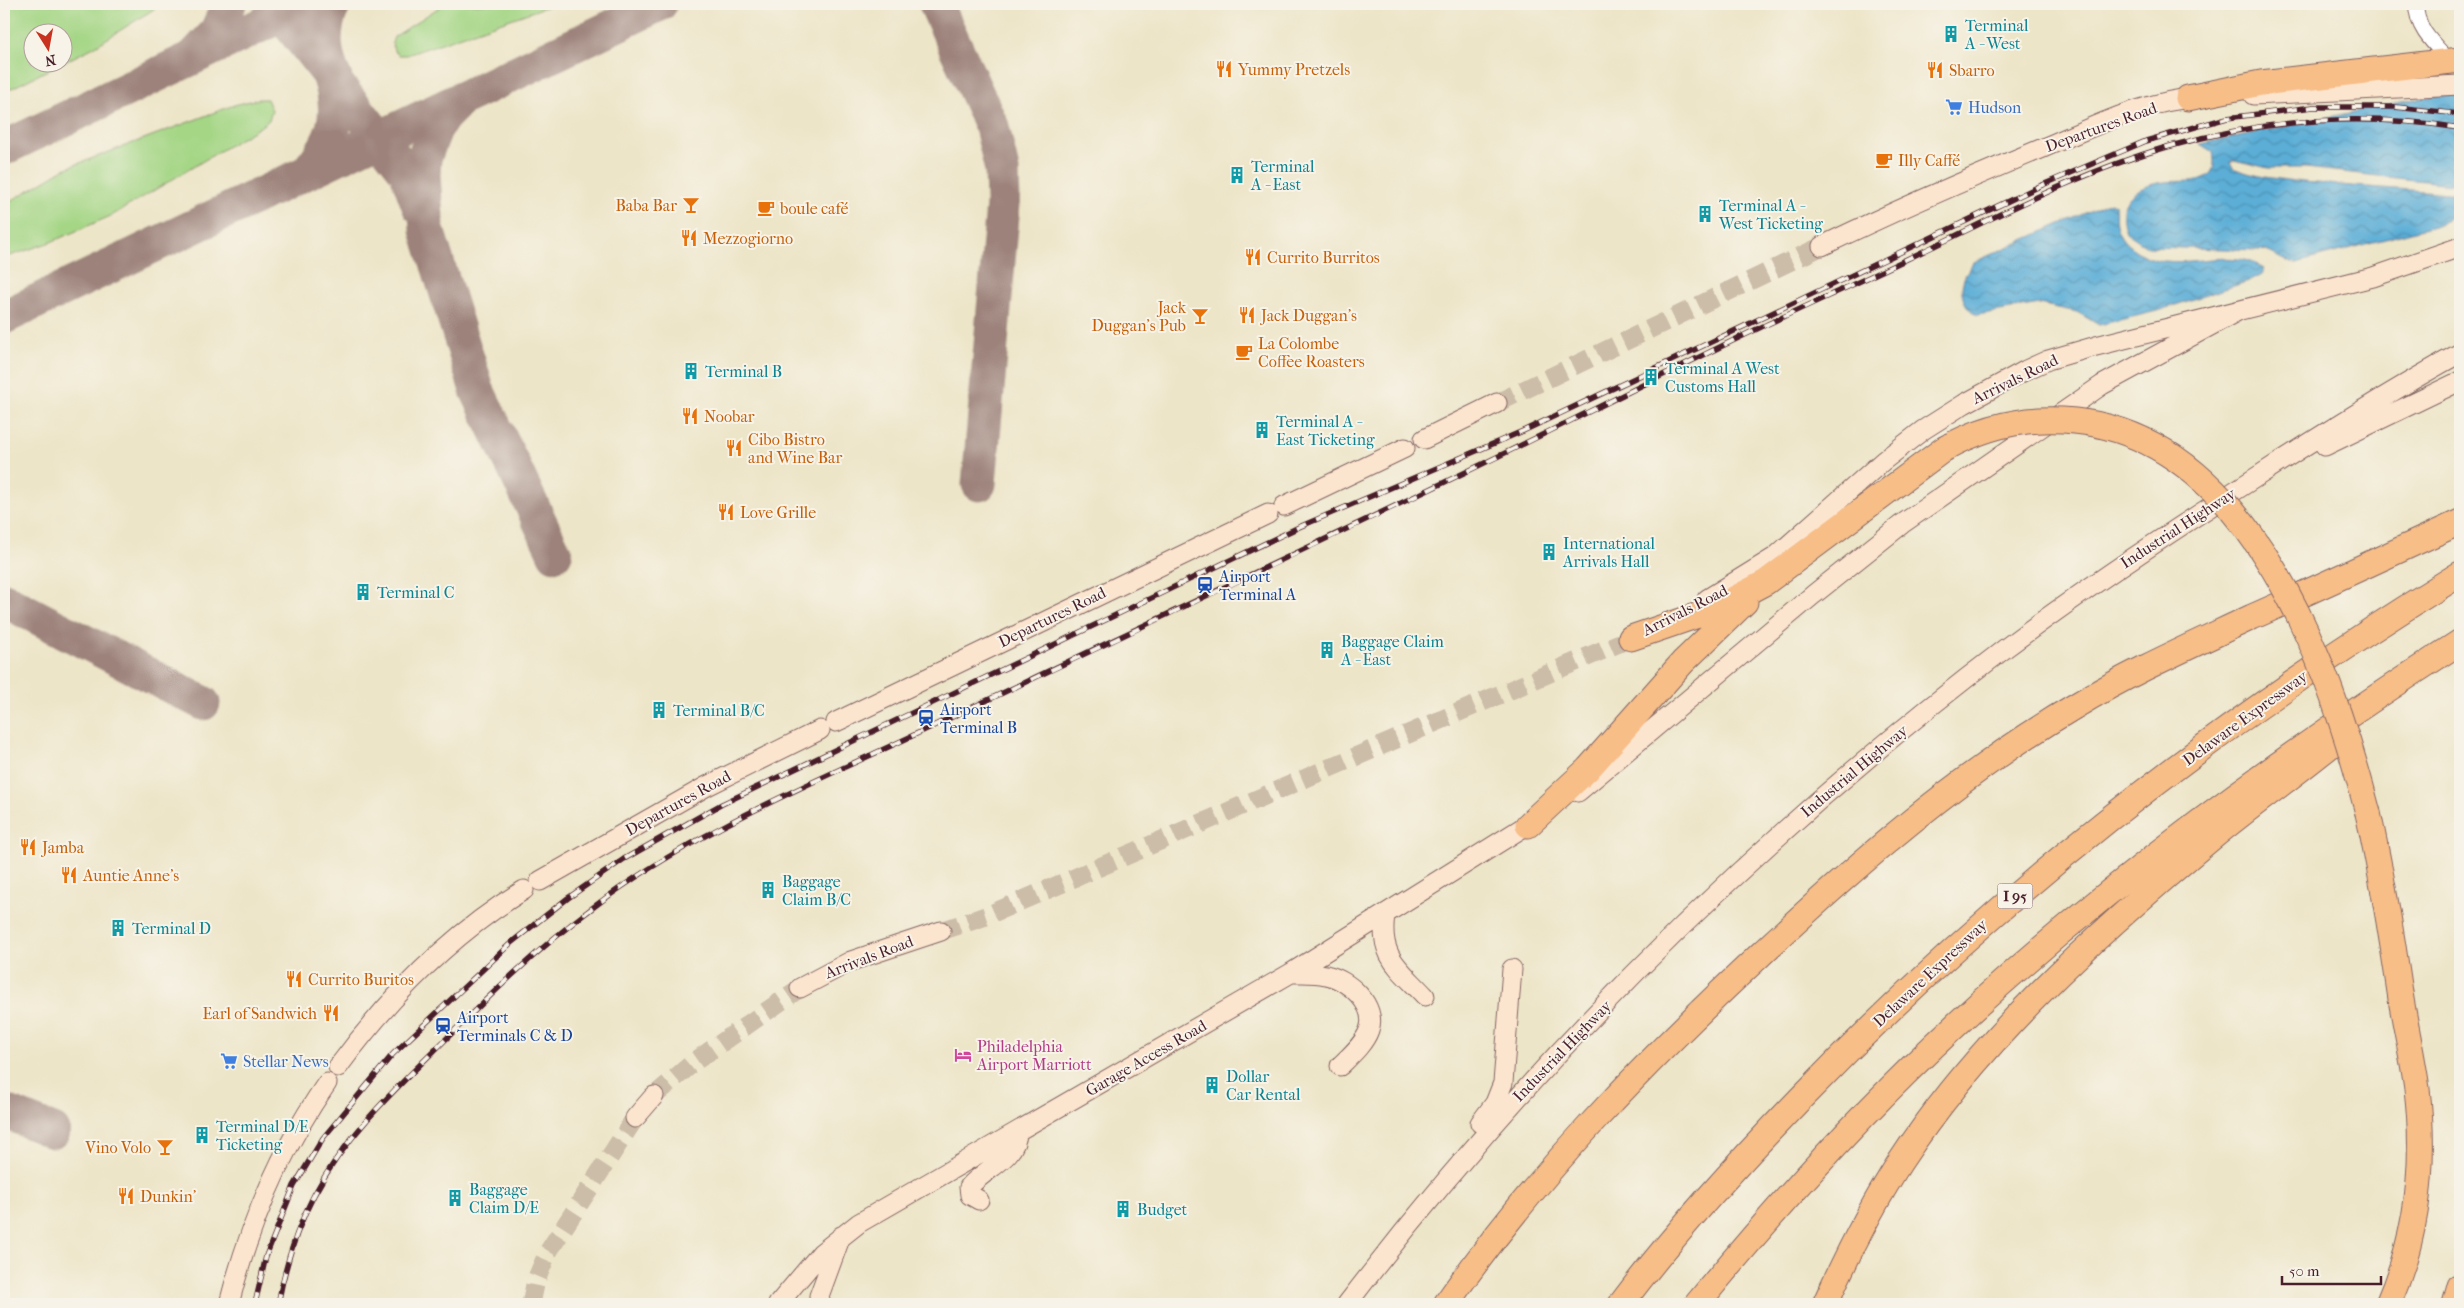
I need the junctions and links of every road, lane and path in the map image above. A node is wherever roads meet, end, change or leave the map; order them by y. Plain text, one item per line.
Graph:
1 (2416, 4) edge
2 (2455, 60) edge
3 (2460, 85) edge
4 (2188, 98) junction
5 (1822, 246) tunnel mouth
6 (2460, 247) edge
7 (2236, 312) junction
8 (2460, 353) edge
9 (2460, 381) edge
10 (1497, 403) tunnel mouth
11 (1424, 439) dead end
12 (1405, 448) dead end
13 (2236, 490) junction
14 (2460, 522) edge
15 (1779, 572) junction
16 (2460, 574) edge
17 (1631, 638) joint
18 (2456, 645) edge
19 (1528, 825) junction
20 (1385, 915) junction
21 (941, 931) tunnel mouth
22 (1512, 969) dead end
23 (1291, 973) junction
24 (800, 988) tunnel mouth
25 (1424, 996) dead end
26 (2404, 1020) junction
27 (1340, 1066) dead end
28 (338, 1067) dead end
29 (327, 1083) dead end
30 (654, 1096) tunnel mouth
31 (635, 1118) tunnel mouth
32 (1017, 1132) junction
33 (1452, 1171) junction
34 (979, 1200) dead end
35 (841, 1236) junction
36 (2460, 1286) edge
37 (229, 1304) edge
38 (778, 1304) edge
39 (821, 1304) edge
40 (1347, 1304) edge
41 (1446, 1304) edge
42 (1621, 1304) edge
43 (1697, 1304) edge
44 (1825, 1304) edge
45 (2371, 1304) edge
46 (2388, 1304) edge
47 (2455, 1304) edge

1 - 2 street
2 - 4 highway
3 - 4 street, Departures Road
4 - 5 street, Departures Road
6 - 7 street, Arrivals Road
7 - 17 street, Arrivals Road
7 - 19 street, Garage Access Road
8 - 13 street, Industrial Highway
9 - 13 street
10 - 11 street
12 - 28 street, Departures Road
13 - 33 street, Industrial Highway
14 - 41 highway
15 - 17 highway
15 - 19 highway
15 - 26 highway, bridge
16 - 42 highway, Delaware Expressway / I 95
18 - 43 highway
18 - 44 highway
19 - 20 street, Garage Access Road
20 - 23 street, Garage Access Road
20 - 25 street
21 - 24 street, Arrivals Road
22 - 33 street
23 - 27 street
23 - 32 street, Garage Access Road
26 - 45 highway
26 - 46 highway
29 - 37 street
30 - 31 street
32 - 34 street
32 - 35 street, Garage Access Road
33 - 40 street, Industrial Highway
35 - 38 street, Garage Access Road
35 - 39 street
36 - 47 highway

